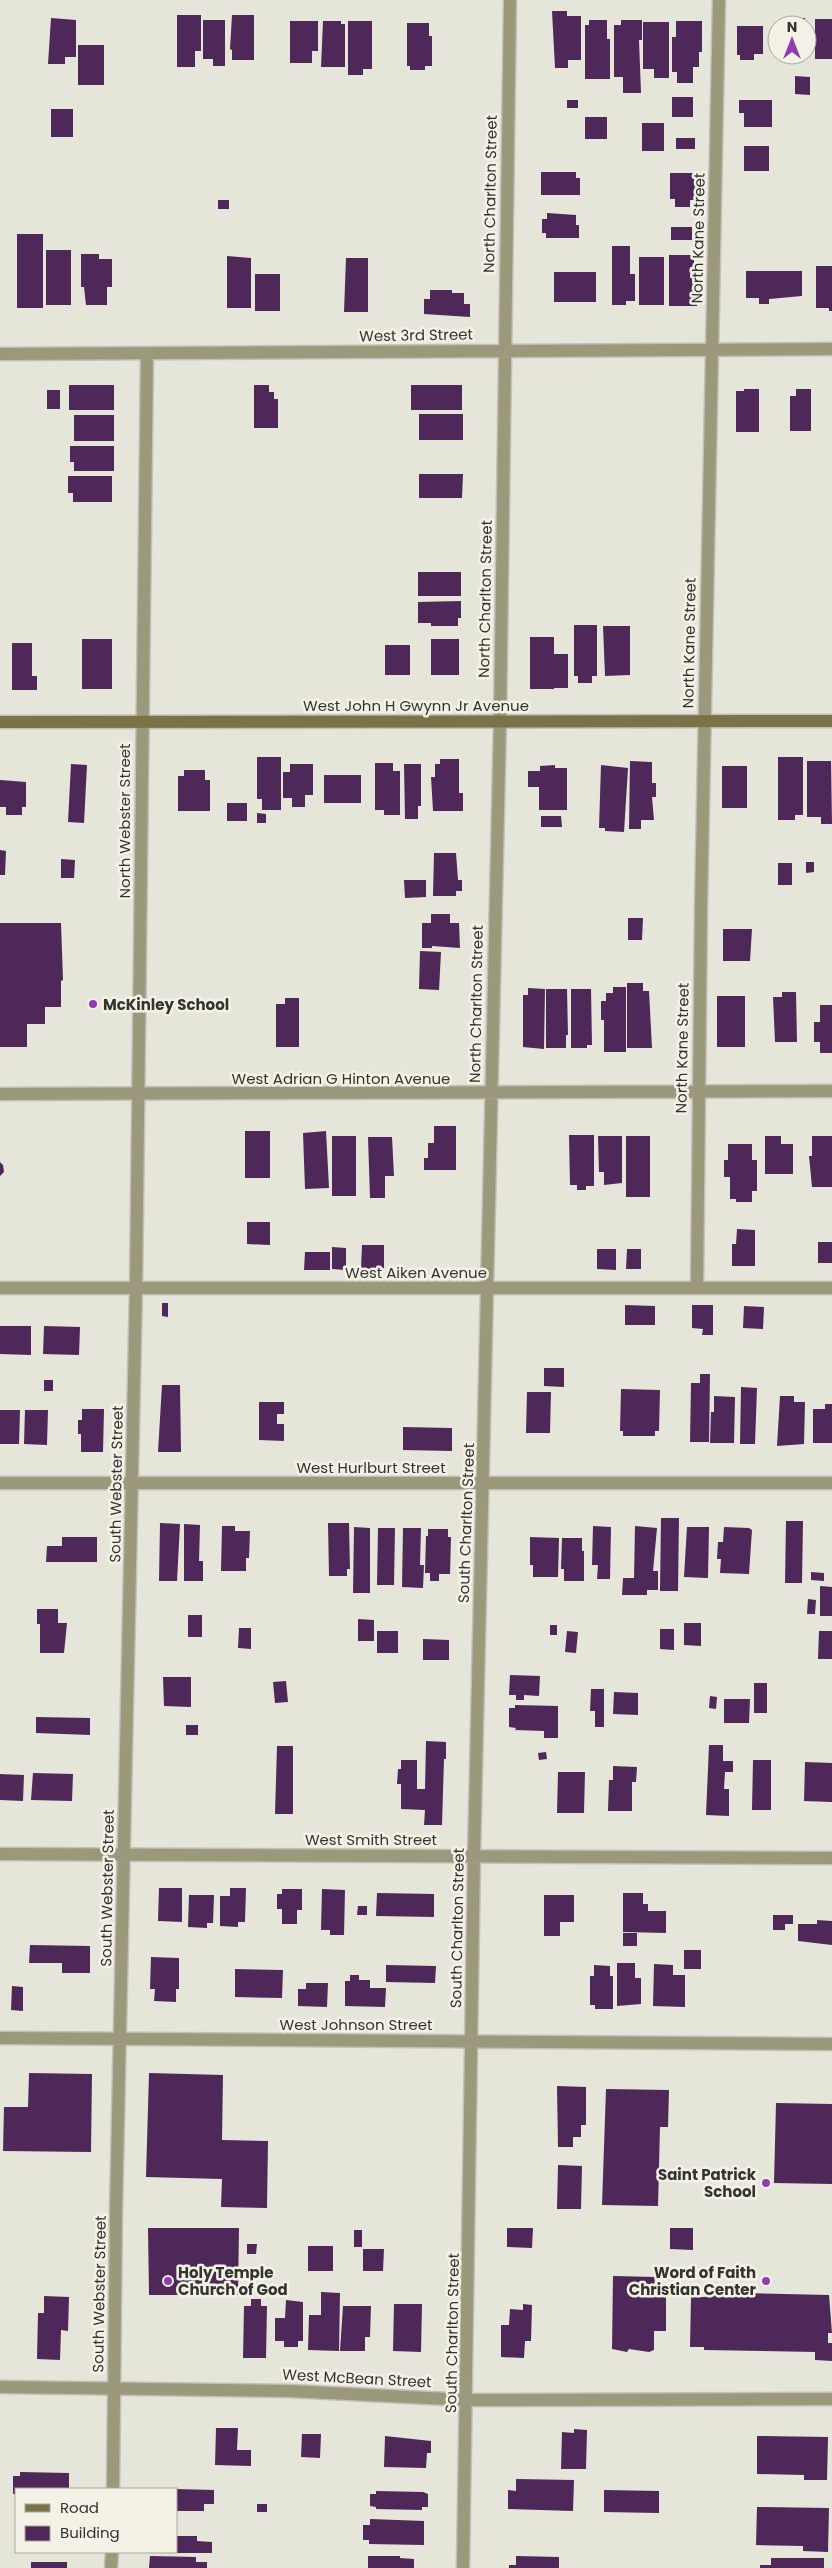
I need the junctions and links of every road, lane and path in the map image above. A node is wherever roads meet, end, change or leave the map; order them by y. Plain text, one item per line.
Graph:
1 (510, 0) edge
2 (719, 0) edge
3 (712, 349) junction
4 (832, 349) edge
5 (504, 351) junction
6 (0, 354) edge
7 (147, 354) junction
8 (141, 720) junction
9 (704, 721) junction
10 (832, 721) edge
11 (0, 722) edge
12 (500, 722) junction
13 (698, 1091) junction
14 (832, 1091) edge
15 (0, 1094) edge
16 (490, 1094) junction
17 (138, 1095) junction
18 (696, 1287) junction
19 (0, 1288) edge
20 (136, 1288) junction
21 (486, 1288) junction
22 (832, 1288) edge
23 (832, 1482) edge
24 (0, 1483) edge
25 (132, 1483) junction
26 (484, 1483) junction
27 (125, 1853) junction
28 (0, 1854) edge
29 (474, 1856) junction
30 (832, 1858) edge
31 (0, 2038) edge
32 (120, 2039) junction
33 (472, 2041) junction
34 (832, 2044) edge
35 (0, 2387) edge
36 (114, 2387) junction
37 (832, 2399) edge
38 (467, 2400) junction
39 (113, 2488) edge
40 (112, 2553) edge
41 (111, 2568) edge
42 (463, 2568) edge

1 - 5 street, North Charlton Street
2 - 3 street, North Kane Street
3 - 4 street, West 3rd Street
3 - 5 street, West 3rd Street
3 - 9 street, North Kane Street
5 - 7 street, West 3rd Street
5 - 12 street, North Charlton Street
6 - 7 street, West 3rd Street
7 - 8 street, North Webster Street
8 - 11 street, West John H Gwynn Jr Avenue
8 - 12 street, West John H Gwynn Jr Avenue
8 - 17 street, North Webster Street
9 - 10 street, West John H Gwynn Jr Avenue
9 - 12 street, West John H Gwynn Jr Avenue
9 - 13 street, North Kane Street
12 - 16 street, North Charlton Street
13 - 14 street, West Adrian G Hinton Avenue
13 - 16 street, West Adrian G Hinton Avenue
13 - 18 street, North Kane Street
15 - 17 street, West Adrian G Hinton Avenue
16 - 17 street, West Adrian G Hinton Avenue
16 - 21 street, North Charlton Street
17 - 20 street, North Webster Street
18 - 21 street, West Aiken Avenue
18 - 22 street, West Aiken Avenue
19 - 20 street, West Aiken Avenue
20 - 21 street, West Aiken Avenue
20 - 25 street, South Webster Street
21 - 26 street, South Charlton Street
23 - 26 street, West Hurlburt Street
24 - 25 street, West Hurlburt Street
25 - 26 street, West Hurlburt Street
25 - 27 street, South Webster Street
26 - 29 street, South Charlton Street
27 - 28 street, West Smith Street
27 - 29 street, West Smith Street
27 - 32 street, South Webster Street
29 - 30 street, West Smith Street
29 - 33 street, South Charlton Street
31 - 32 street, West Johnson Street
32 - 33 street, West Johnson Street
32 - 36 street, South Webster Street
33 - 34 street, West Johnson Street
33 - 38 street, South Charlton Street
35 - 36 street, West McBean Street
36 - 38 street, West McBean Street
36 - 39 street, South Webster Street
37 - 38 street, West McBean Street
38 - 42 street, South Charlton Street
40 - 41 street

